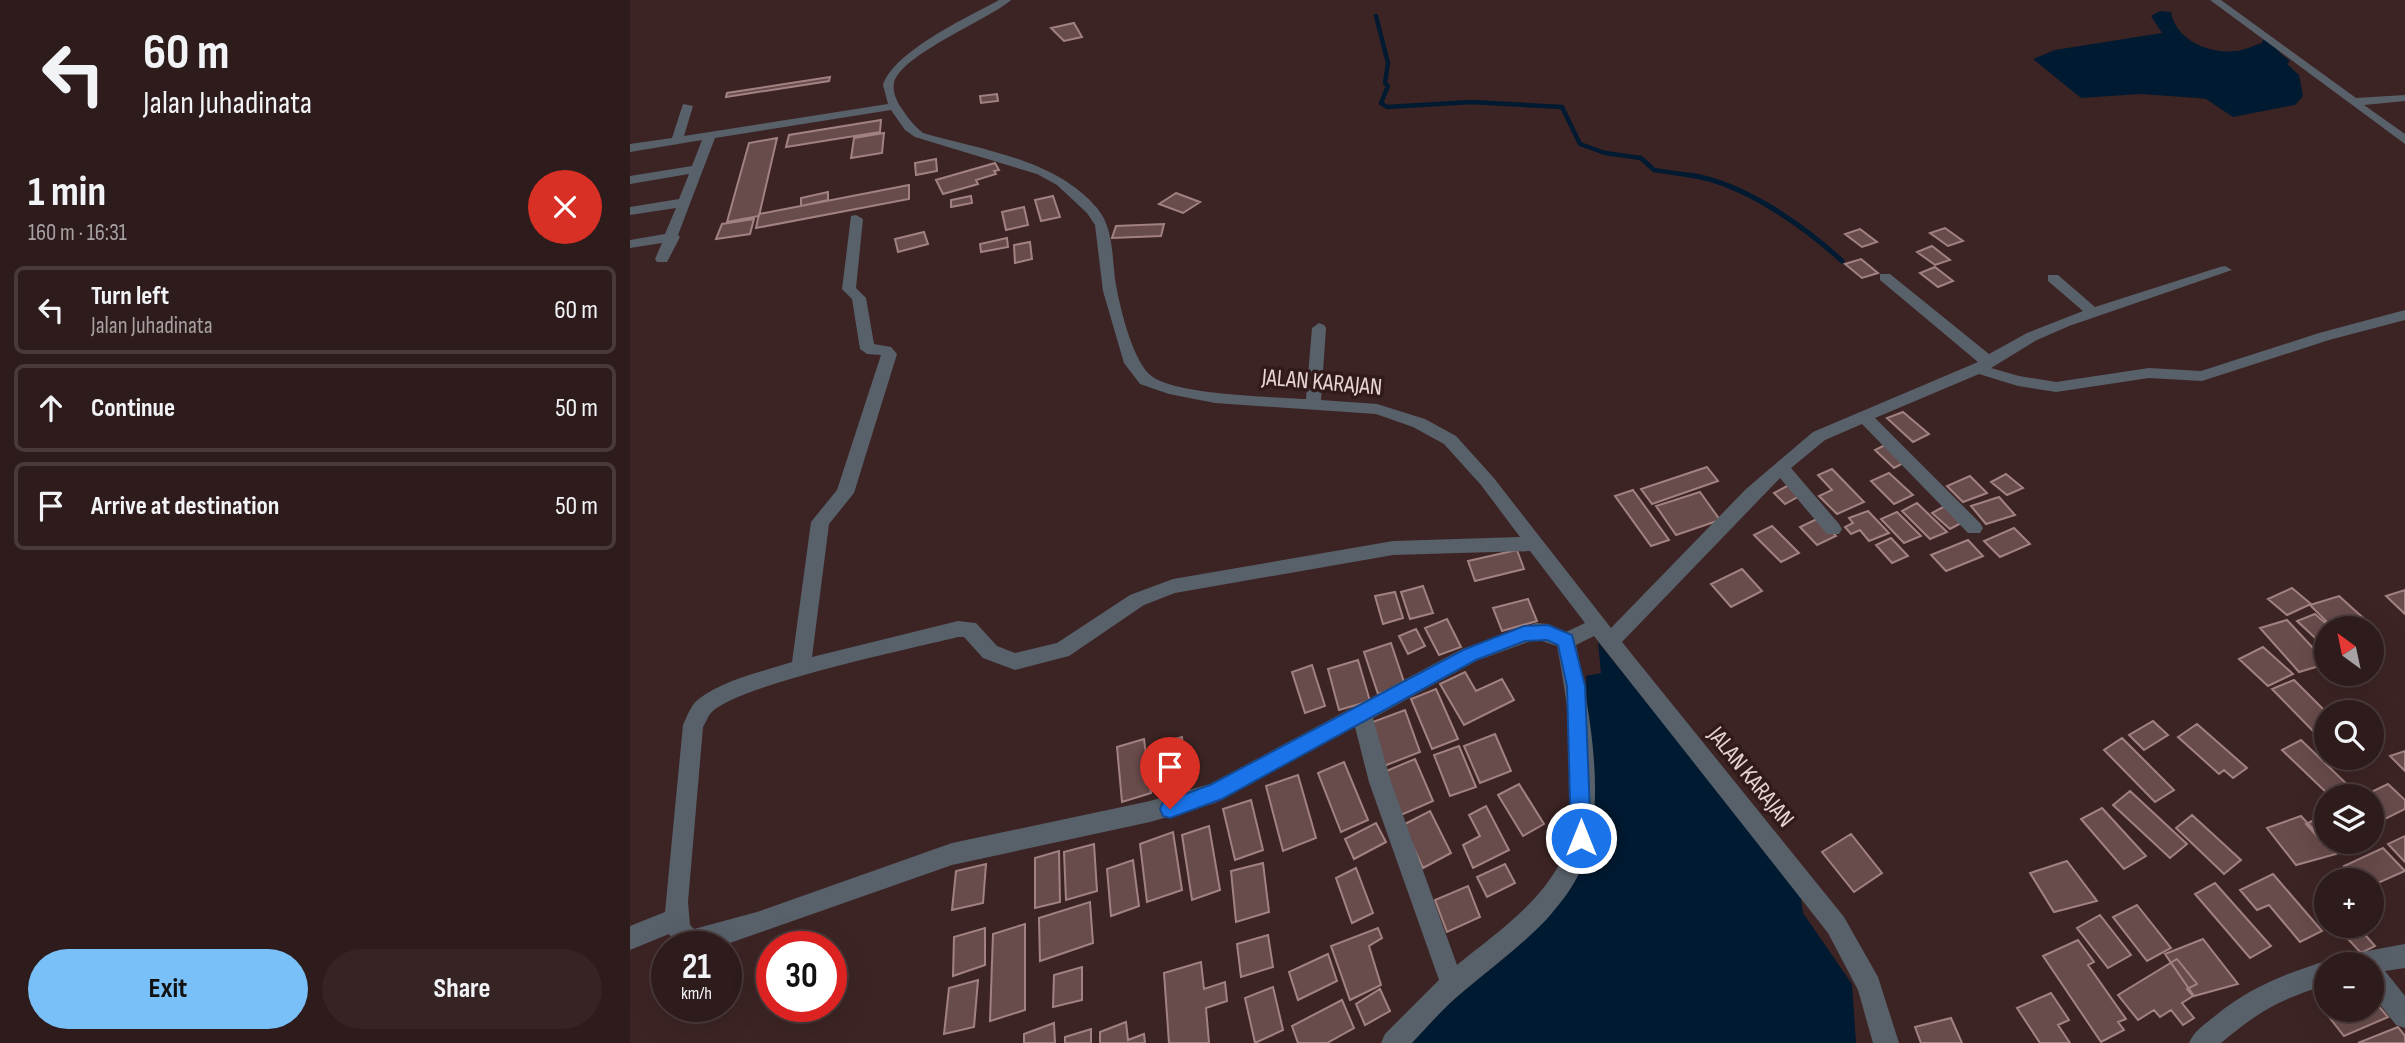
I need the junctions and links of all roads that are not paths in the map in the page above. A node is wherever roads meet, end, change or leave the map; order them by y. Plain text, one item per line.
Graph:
1 (1006, 0) edge
2 (2216, 0) edge
3 (2405, 98) edge
4 (2353, 102) junction
5 (687, 106) dead end
6 (894, 106) junction
7 (710, 135) junction
8 (2405, 140) edge
9 (677, 141) junction
10 (630, 148) edge
11 (699, 169) junction
12 (630, 180) edge
13 (686, 202) junction
14 (630, 211) edge
15 (856, 219) dead end
16 (673, 237) junction
17 (630, 244) edge
18 (662, 260) dead end
19 (2225, 270) dead end
20 (1885, 277) dead end
21 (2053, 278) dead end
22 (2095, 314) junction
23 (2405, 315) edge
24 (1319, 328) dead end
25 (1982, 365) junction
26 (1313, 404) junction
27 (1864, 416) junction
28 (1780, 467) junction
29 (1833, 528) dead end
30 (1974, 528) dead end
31 (1535, 544) junction
32 (1597, 626) junction
33 (1566, 641) junction
34 (1610, 642) junction
35 (801, 668) junction
36 (1362, 715) junction
37 (678, 919) junction
38 (630, 938) edge
39 (2405, 956) edge
40 (2384, 961) edge
41 (2314, 977) edge
42 (1452, 984) junction
43 (2384, 991) edge
44 (2405, 1016) edge
45 (1394, 1043) edge
46 (1886, 1043) edge
47 (2202, 1043) edge

1 - 6 street
2 - 4 street
3 - 4 street
4 - 8 street
5 - 9 street
6 - 7 street
6 - 26 street, JALAN KARAJAN
7 - 9 street
7 - 11 street
9 - 10 street
11 - 12 street
11 - 13 street
13 - 14 street
13 - 16 street
15 - 35 street
16 - 17 street
16 - 18 street
19 - 22 street
20 - 25 street
21 - 22 street
22 - 25 street
23 - 25 street
24 - 26 street
25 - 27 street
26 - 31 street, JALAN KARAJAN
27 - 28 street
27 - 30 street
28 - 29 street
28 - 34 street
31 - 32 street, JALAN KARAJAN
31 - 35 street
32 - 33 street
32 - 34 street, JALAN KARAJAN
33 - 36 street
33 - 42 street
34 - 46 street, JALAN KARAJAN
35 - 37 street
36 - 37 street
36 - 42 street
37 - 38 street
39 - 40 street
41 - 47 street
42 - 45 street
43 - 44 street

